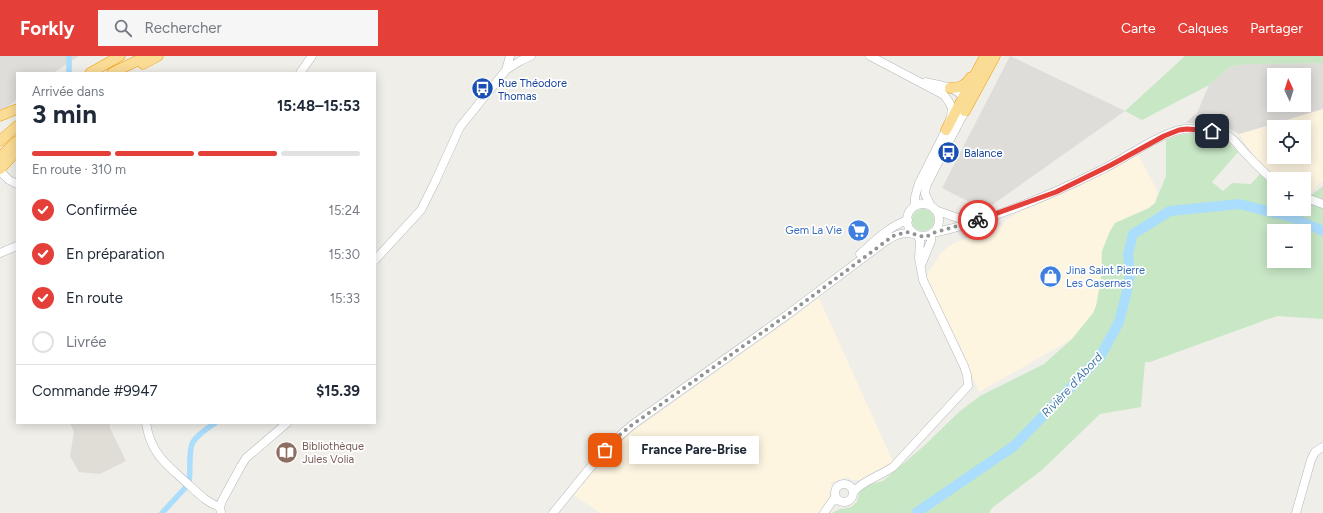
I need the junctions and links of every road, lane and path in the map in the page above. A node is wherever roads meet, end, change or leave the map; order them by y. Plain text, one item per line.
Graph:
1 (147, 56) edge
2 (158, 56) edge
3 (312, 56) edge
4 (510, 56) edge
5 (531, 56) edge
6 (870, 56) edge
7 (995, 56) edge
8 (116, 58) edge
9 (984, 58) edge
10 (506, 70) junction
11 (87, 72) edge
12 (92, 72) edge
13 (114, 72) edge
14 (127, 72) edge
15 (301, 72) edge
16 (947, 92) junction
17 (963, 98) junction
18 (16, 109) edge
19 (965, 111) junction
20 (0, 116) edge
21 (16, 127) edge
22 (946, 130) junction
23 (0, 141) edge
24 (16, 142) edge
25 (16, 154) edge
26 (0, 157) edge
27 (0, 170) edge
28 (1267, 174) edge
29 (0, 178) edge
30 (16, 184) edge
31 (16, 189) edge
32 (1311, 200) edge
33 (1323, 204) edge
34 (915, 206) junction
35 (933, 208) junction
36 (995, 215) junction
37 (908, 220) junction
38 (915, 234) junction
39 (932, 234) junction
40 (16, 246) edge
41 (0, 253) edge
42 (376, 259) edge
43 (921, 266) junction
44 (811, 296) junction
45 (146, 424) edge
46 (286, 424) edge
47 (1323, 447) edge
48 (577, 483) junction
49 (851, 489) junction
50 (838, 499) junction
51 (221, 510) edge
52 (825, 512) edge
53 (547, 513) edge
54 (553, 513) edge
55 (1296, 513) edge

1 - 13 highway
2 - 14 highway
3 - 15 street
4 - 10 street
5 - 10 street
6 - 16 street
7 - 19 highway
8 - 11 highway
8 - 12 highway
9 - 16 highway
9 - 17 highway
10 - 42 street
16 - 17 street
16 - 22 street
17 - 19 street
17 - 22 highway
18 - 20 highway
19 - 35 street
21 - 23 highway
22 - 34 street
24 - 26 highway
25 - 27 highway
27 - 30 street
28 - 36 street
29 - 31 street
32 - 33 street
34 - 35 street
34 - 37 street
35 - 36 street
35 - 39 street
36 - 39 street
37 - 38 street
37 - 44 street
38 - 39 street
38 - 43 street
38 - 44 street
39 - 43 street
40 - 41 street
43 - 49 street
44 - 48 street
45 - 51 street
46 - 51 street
47 - 55 street
48 - 53 street
48 - 54 street
49 - 50 street
49 - 50 street
50 - 52 street

